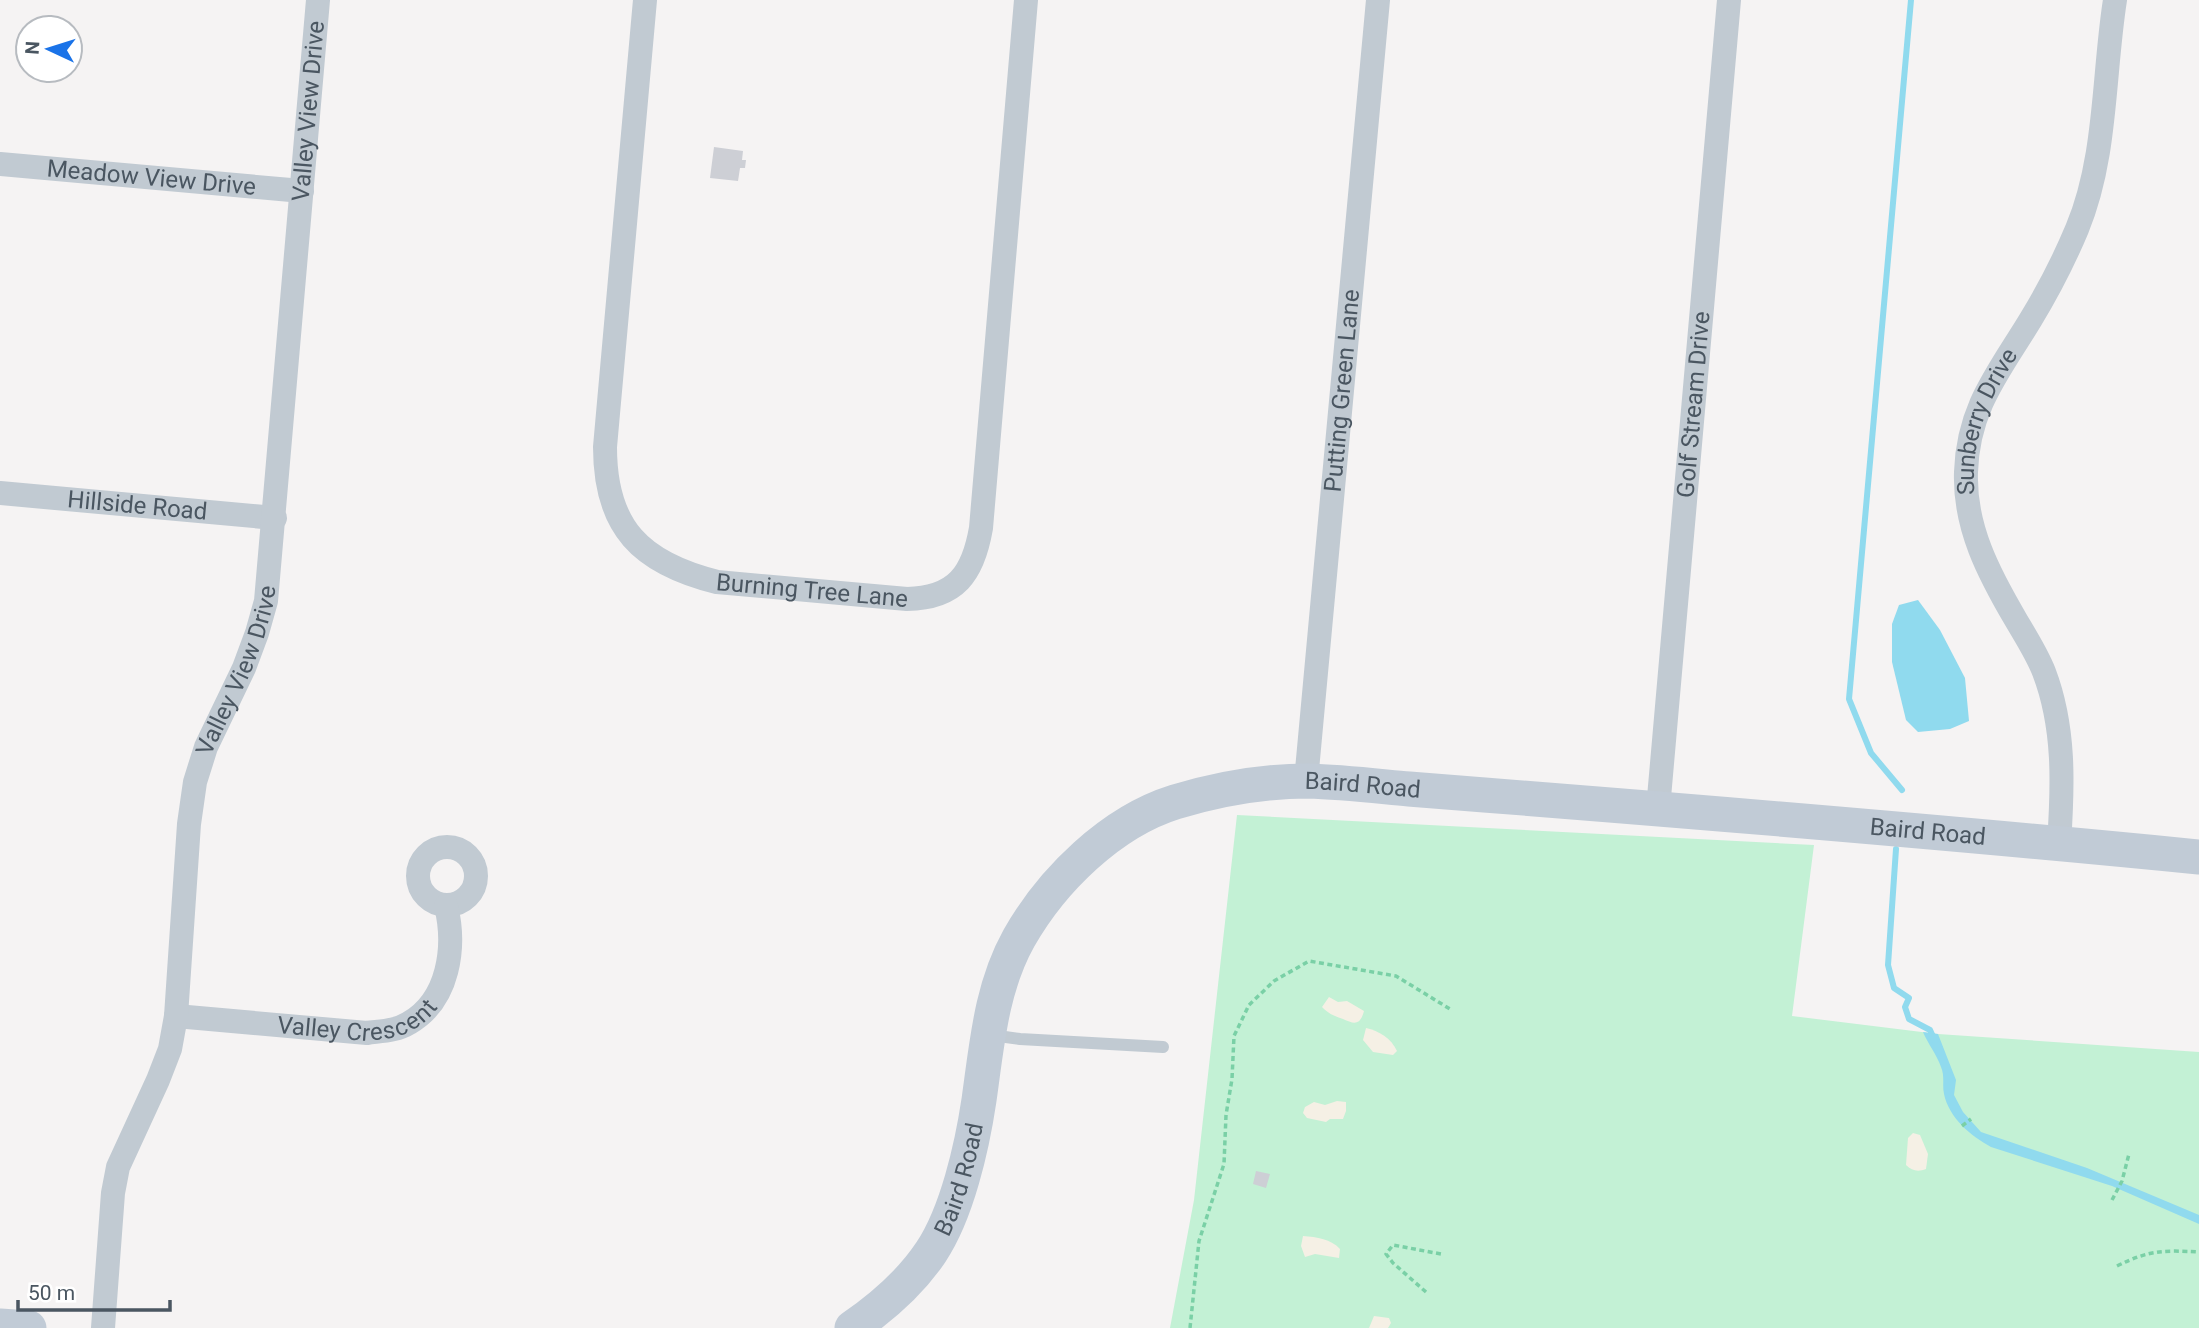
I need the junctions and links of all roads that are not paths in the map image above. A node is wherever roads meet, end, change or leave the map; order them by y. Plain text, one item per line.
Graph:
1 (318, 0) edge
2 (645, 0) edge
3 (1026, 0) edge
4 (1378, 0) edge
5 (1730, 0) edge
6 (2115, 0) edge
7 (0, 164) edge
8 (302, 191) junction
9 (0, 493) edge
10 (275, 518) junction
11 (1307, 781) junction
12 (1658, 809) junction
13 (2059, 844) junction
14 (2199, 857) edge
15 (446, 906) dead end
16 (176, 1016) junction
17 (988, 1034) junction
18 (1163, 1047) dead end
19 (0, 1326) edge
20 (29, 1328) edge
21 (103, 1328) edge
22 (852, 1328) edge

1 - 8 street, Valley View Drive
2 - 3 street, Burning Tree Lane
4 - 11 street, Putting Green Lane
5 - 12 street, Golf Stream Drive
6 - 13 street, Sunberry Drive
7 - 8 street, Meadow View Drive
8 - 10 street, Valley View Drive
9 - 10 street, Hillside Road
10 - 16 street, Valley View Drive
11 - 12 street, Baird Road
11 - 17 street, Baird Road
12 - 13 street, Baird Road
13 - 14 street, Baird Road
15 - 16 street, Valley Crescent
16 - 21 street, Valley View Drive
17 - 18 lane
17 - 22 street, Baird Road
19 - 20 street

